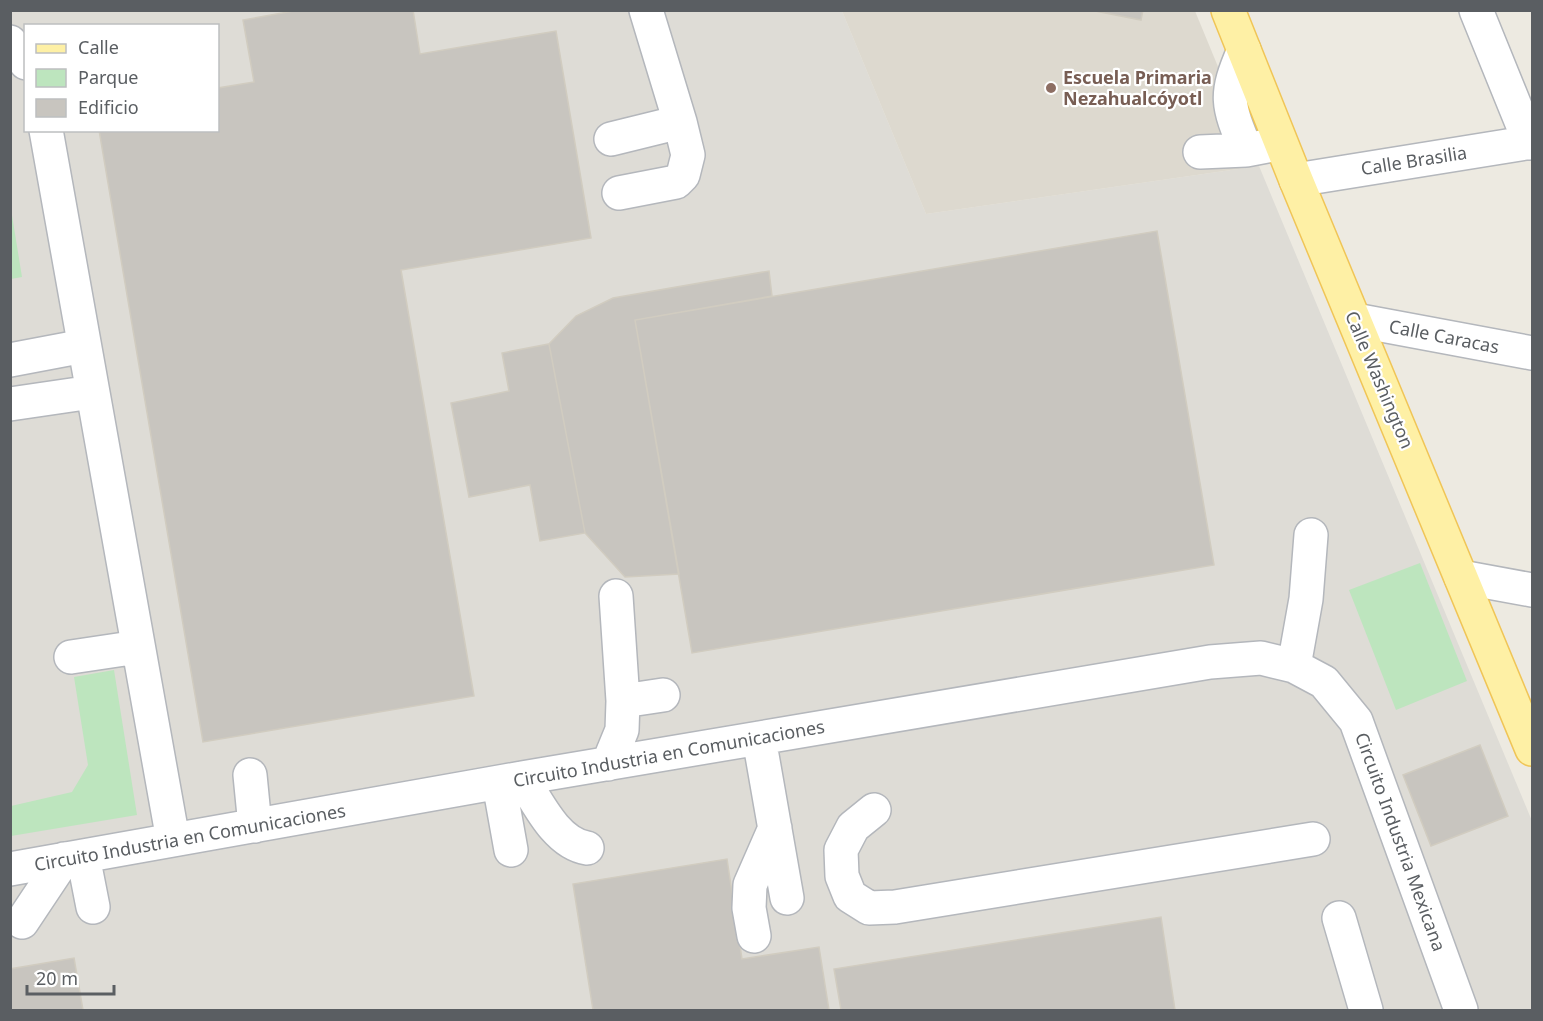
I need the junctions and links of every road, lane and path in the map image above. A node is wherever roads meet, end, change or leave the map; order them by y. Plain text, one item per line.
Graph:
1 (646, 10) edge
2 (1228, 10) edge
3 (1476, 10) edge
4 (10, 42) edge
5 (1244, 50) junction
6 (24, 60) edge
7 (680, 122) junction
8 (46, 132) edge
9 (611, 139) dead end
10 (1281, 142) junction
11 (1531, 142) edge
12 (1246, 150) junction
13 (1200, 152) dead end
14 (1296, 180) junction
15 (619, 193) dead end
16 (1354, 320) junction
17 (84, 346) junction
18 (1533, 353) edge
19 (10, 360) edge
20 (92, 392) junction
21 (10, 404) edge
22 (1311, 536) dead end
23 (1461, 577) junction
24 (1533, 590) edge
25 (616, 596) dead end
26 (138, 647) junction
27 (71, 657) dead end
28 (1294, 666) junction
29 (1324, 682) joint
30 (663, 694) dead end
31 (623, 701) junction
32 (759, 738) junction
33 (1533, 749) edge
34 (608, 764) junction
35 (250, 776) dead end
36 (511, 781) junction
37 (874, 810) dead end
38 (255, 826) junction
39 (775, 828) junction
40 (1313, 838) dead end
41 (173, 840) junction
42 (587, 848) dead end
43 (511, 850) dead end
44 (74, 858) junction
45 (10, 869) edge
46 (787, 898) dead end
47 (93, 907) dead end
48 (1339, 918) dead end
49 (22, 922) dead end
50 (754, 936) dead end
51 (1365, 1011) edge
52 (1461, 1011) edge

1 - 7 street
2 - 5 main road, Calle Washington
3 - 11 street
4 - 6 street
5 - 10 main road, Calle Washington
5 - 12 street
7 - 9 street
7 - 15 street
8 - 17 street
10 - 12 street
10 - 14 main road, Calle Washington
11 - 14 street, Calle Brasilia
12 - 13 street
14 - 16 main road, Calle Washington
16 - 18 street, Calle Caracas
16 - 23 main road, Calle Washington
17 - 19 street
17 - 20 street
20 - 21 street
20 - 26 street
22 - 28 street
23 - 24 street
23 - 33 main road, Calle Washington
25 - 31 street
26 - 27 street
26 - 41 street
28 - 29 street, Circuito Industria en Comunicaciones
28 - 32 street, Circuito Industria en Comunicaciones
29 - 52 street, Circuito Industria Mexicana
30 - 31 street
31 - 34 street
32 - 34 street, Circuito Industria en Comunicaciones
32 - 39 street
34 - 36 street, Circuito Industria en Comunicaciones
35 - 38 street
36 - 38 street, Circuito Industria en Comunicaciones
36 - 42 street
36 - 43 street
37 - 40 street
38 - 41 street, Circuito Industria en Comunicaciones
39 - 46 street
39 - 50 street
41 - 44 street, Circuito Industria en Comunicaciones
44 - 45 street, Circuito Industria en Comunicaciones
44 - 47 street
44 - 49 street
48 - 51 street

